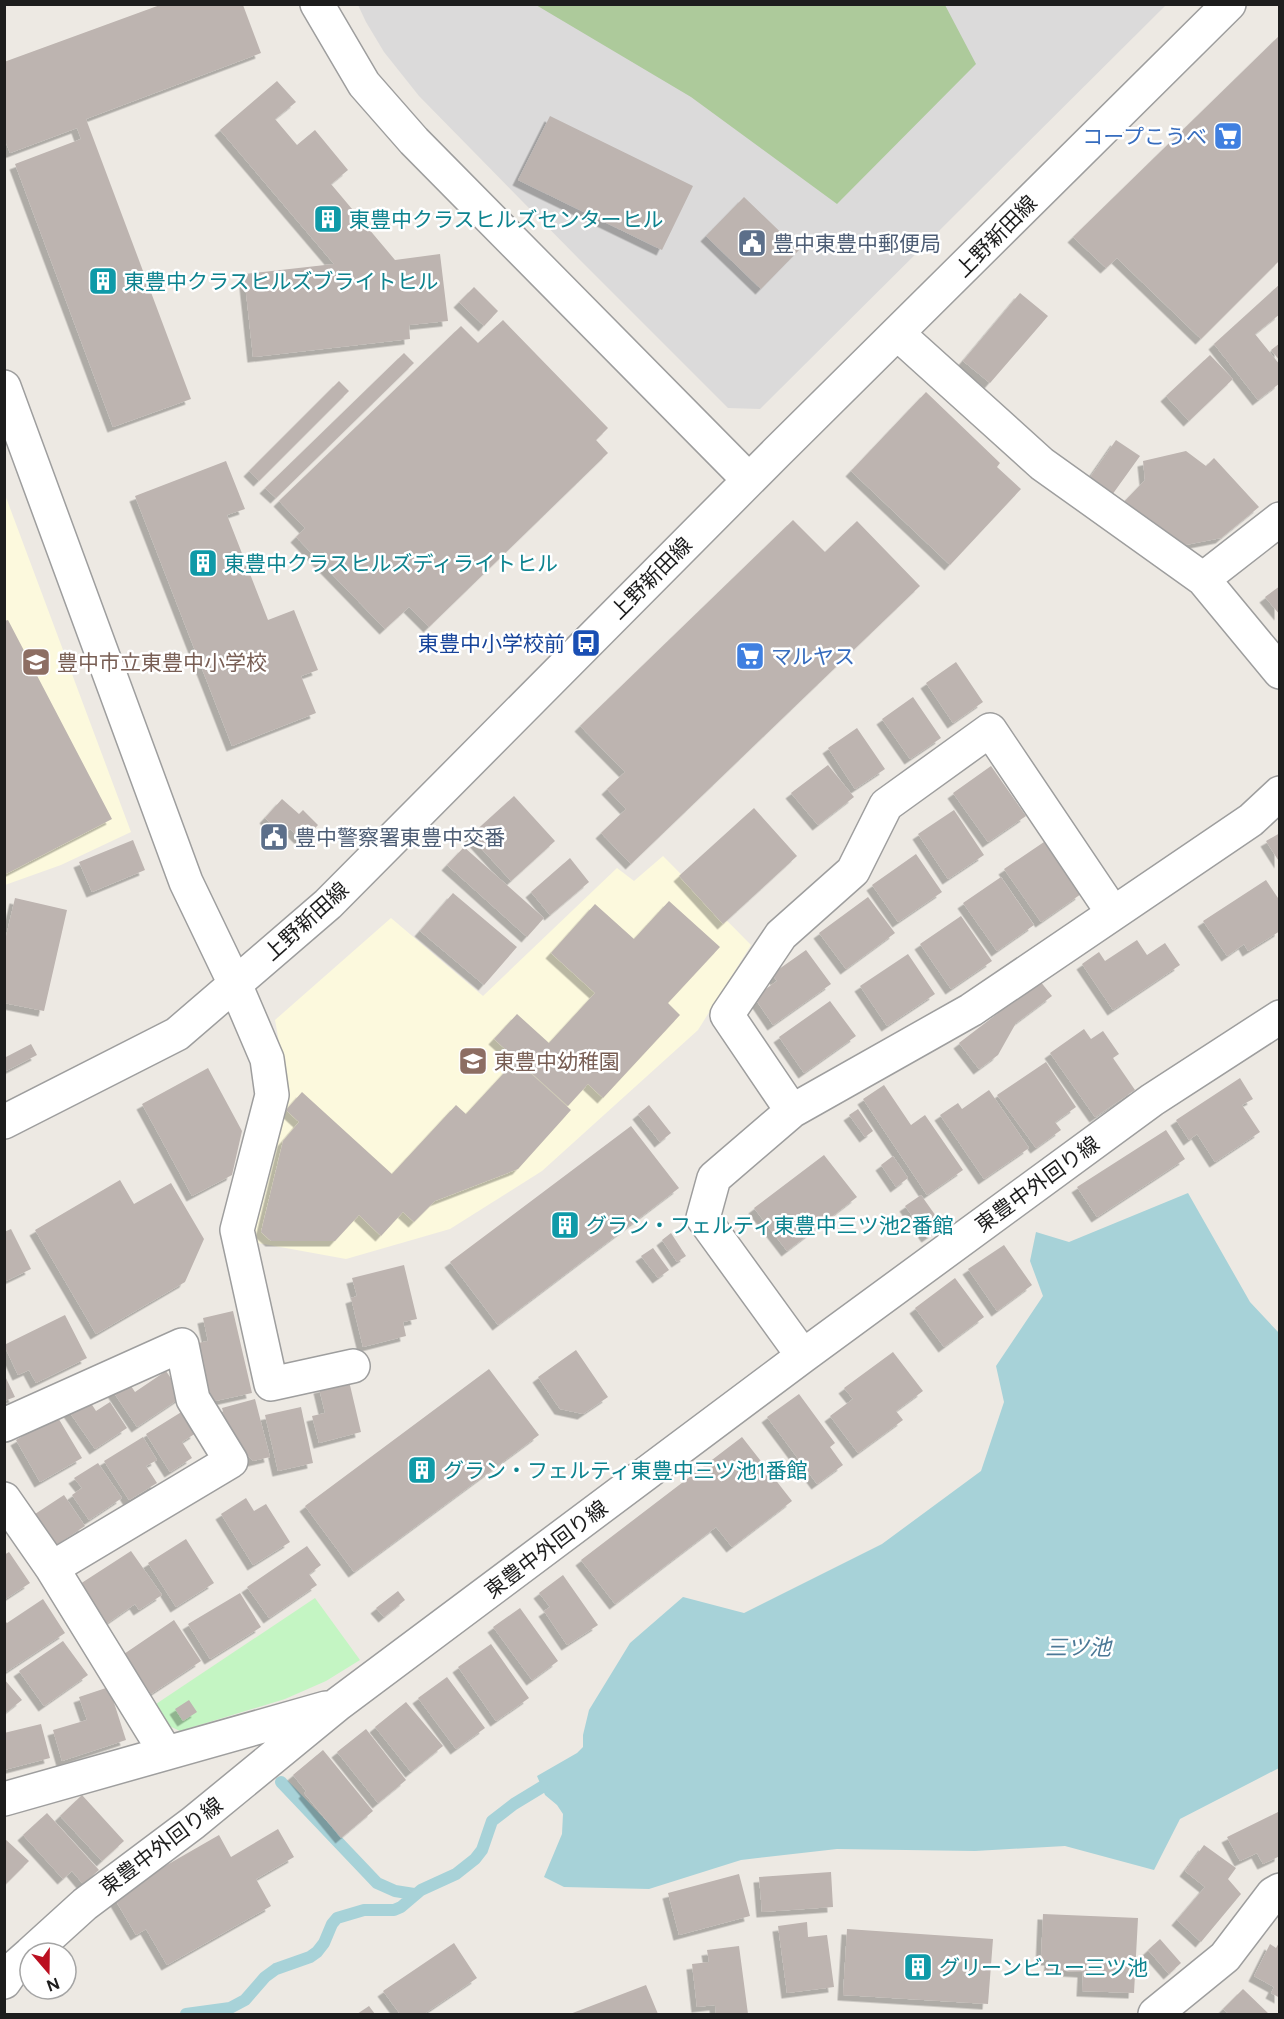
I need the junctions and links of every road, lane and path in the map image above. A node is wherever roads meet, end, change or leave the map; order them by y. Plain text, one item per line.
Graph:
1 (317, 4) edge
2 (1229, 4) edge
3 (898, 334) junction
4 (4, 387) edge
5 (750, 480) junction
6 (1280, 519) edge
7 (1203, 579) junction
8 (1280, 672) edge
9 (1280, 793) edge
10 (1113, 913) junction
11 (236, 984) junction
12 (1280, 1017) edge
13 (792, 1111) junction
14 (4, 1122) edge
15 (803, 1356) junction
16 (353, 1366) dead end
17 (4, 1425) edge
18 (4, 1499) edge
19 (52, 1568) junction
20 (338, 1704) junction
21 (166, 1753) junction
22 (4, 1799) edge
23 (1280, 1890) edge
24 (45, 1941) edge
25 (18, 1965) edge
26 (4, 1982) edge
27 (1155, 2014) edge

1 - 5 street
2 - 3 street, 上野新田線
3 - 5 street, 上野新田線
3 - 7 street
4 - 11 street
5 - 11 street, 上野新田線
6 - 7 street
7 - 8 street
9 - 10 street
10 - 13 street
10 - 13 street
11 - 14 street, 上野新田線
11 - 16 street
12 - 15 street, 東豊中外回り線
13 - 15 street
15 - 20 street, 東豊中外回り線
17 - 19 street
18 - 19 street
19 - 21 street
20 - 21 street
20 - 24 street, 東豊中外回り線
21 - 22 street
23 - 27 street
25 - 26 street, 東豊中外回り線

